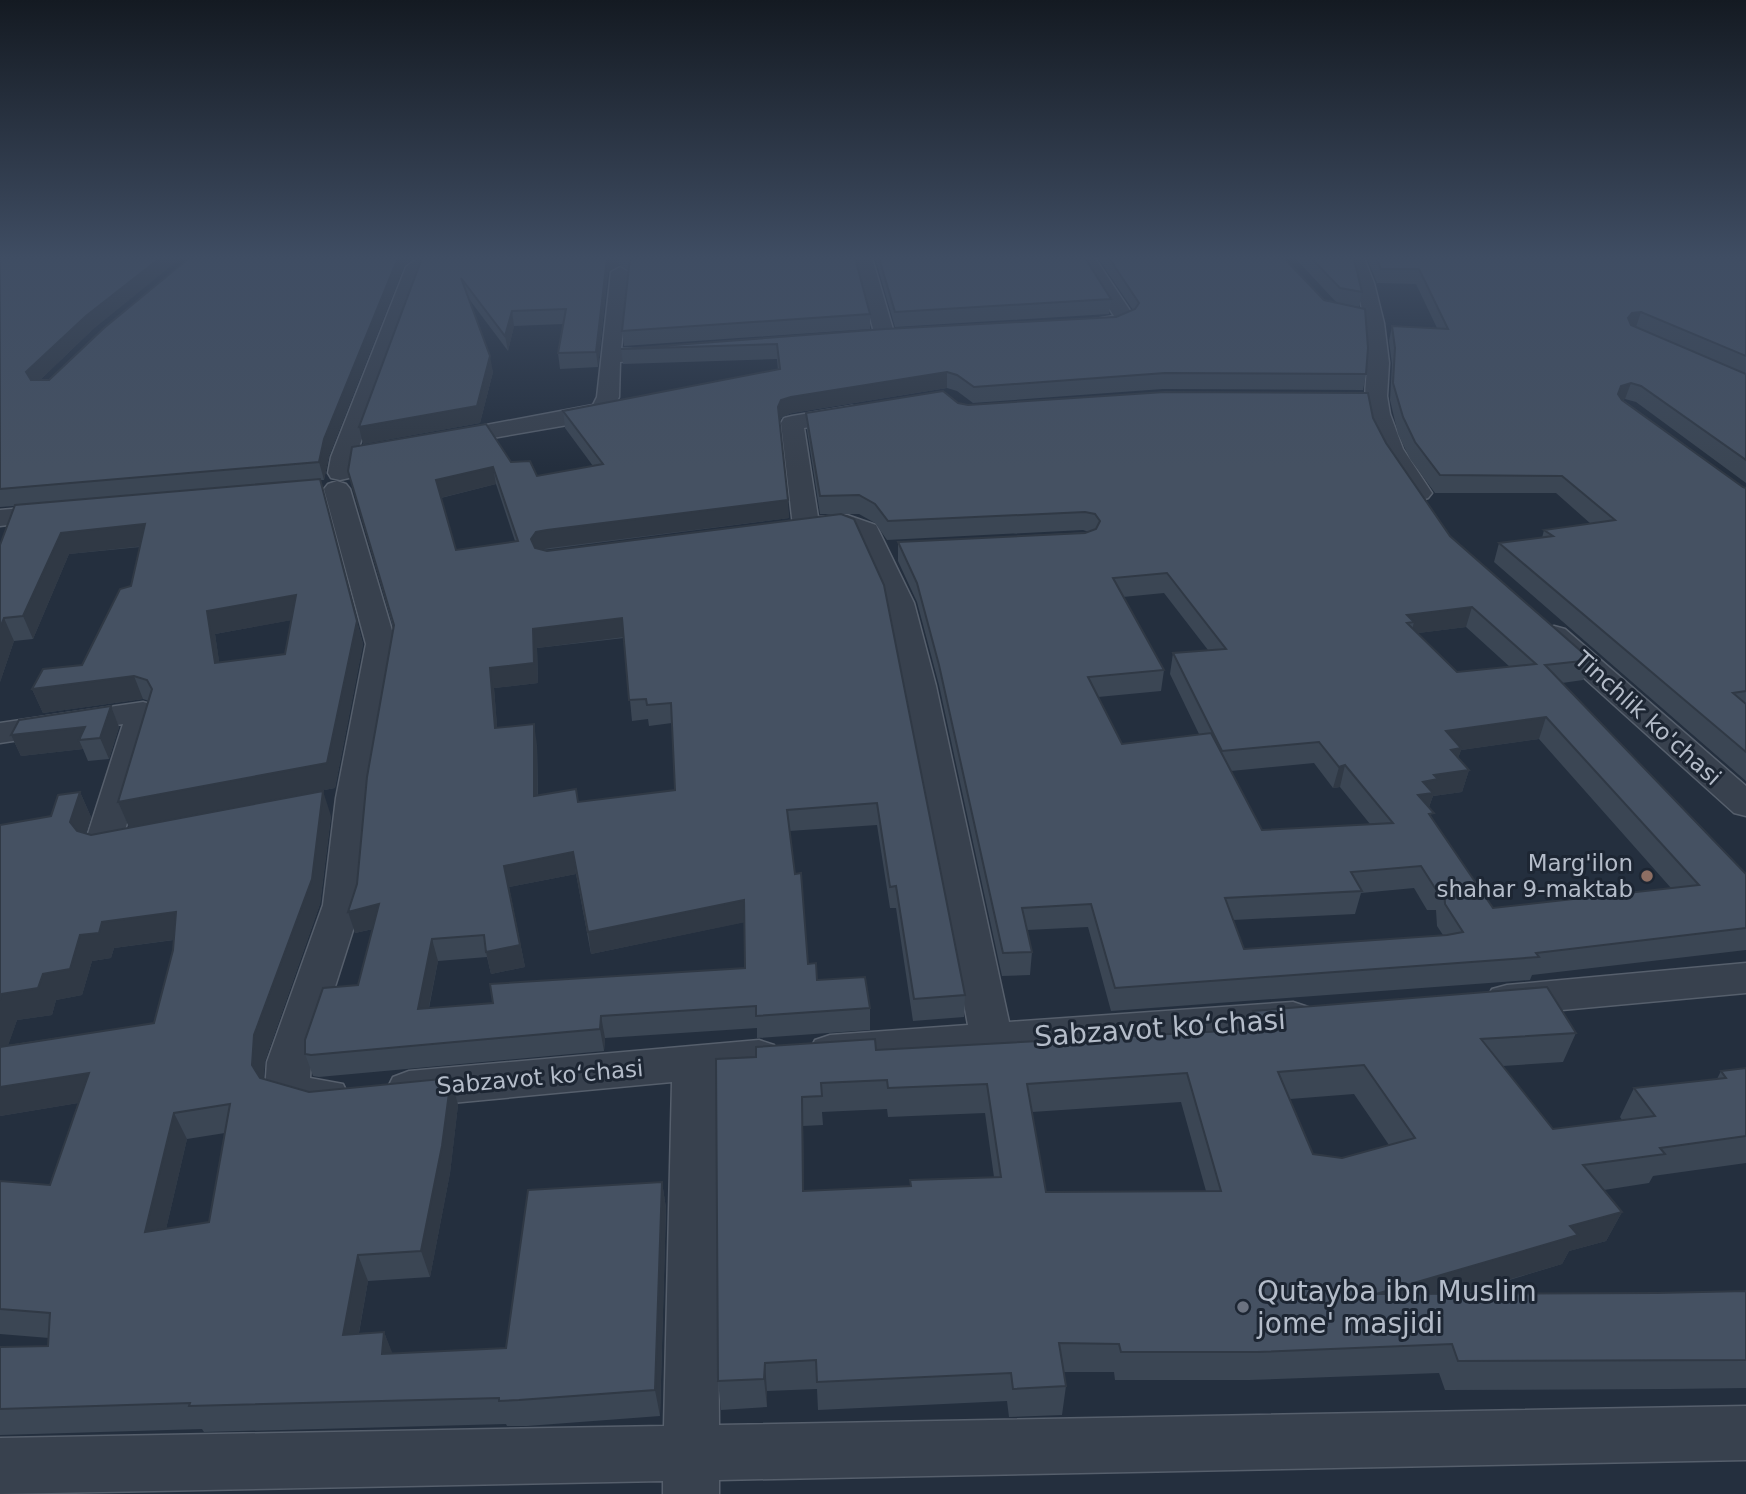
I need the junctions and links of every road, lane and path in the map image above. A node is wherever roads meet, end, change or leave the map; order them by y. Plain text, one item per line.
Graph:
1 (396, 328) edge
2 (613, 328) edge
3 (884, 328) edge
4 (1366, 328) edge
5 (912, 335) edge
6 (886, 336) junction
7 (858, 338) edge
8 (679, 351) edge
9 (610, 356) junction
10 (1349, 400) edge
11 (1376, 400) junction
12 (869, 410) edge
13 (330, 479) junction
14 (81, 511) edge
15 (1434, 514) edge
16 (0, 518) edge
17 (1538, 620) edge
18 (0, 733) edge
19 (1746, 805) edge
20 (168, 833) edge
21 (1746, 978) edge
22 (1472, 1003) edge
23 (1335, 1015) edge
24 (992, 1040) junction
25 (694, 1062) junction
26 (1746, 1433) edge
27 (0, 1466) edge
28 (692, 1474) edge

1 - 13 street
2 - 9 street
3 - 6 street
4 - 11 street
5 - 6 street
6 - 7 street
8 - 9 street
9 - 13 street
10 - 11 street
11 - 15 street
12 - 24 street
13 - 25 street, Sabzavot koʻchasi
14 - 16 street
17 - 19 street, Tinchlik ko'chasi
18 - 20 street
21 - 22 street
23 - 24 street, Sabzavot koʻchasi
24 - 25 street, Sabzavot koʻchasi
25 - 28 street
26 - 28 street
27 - 28 street

